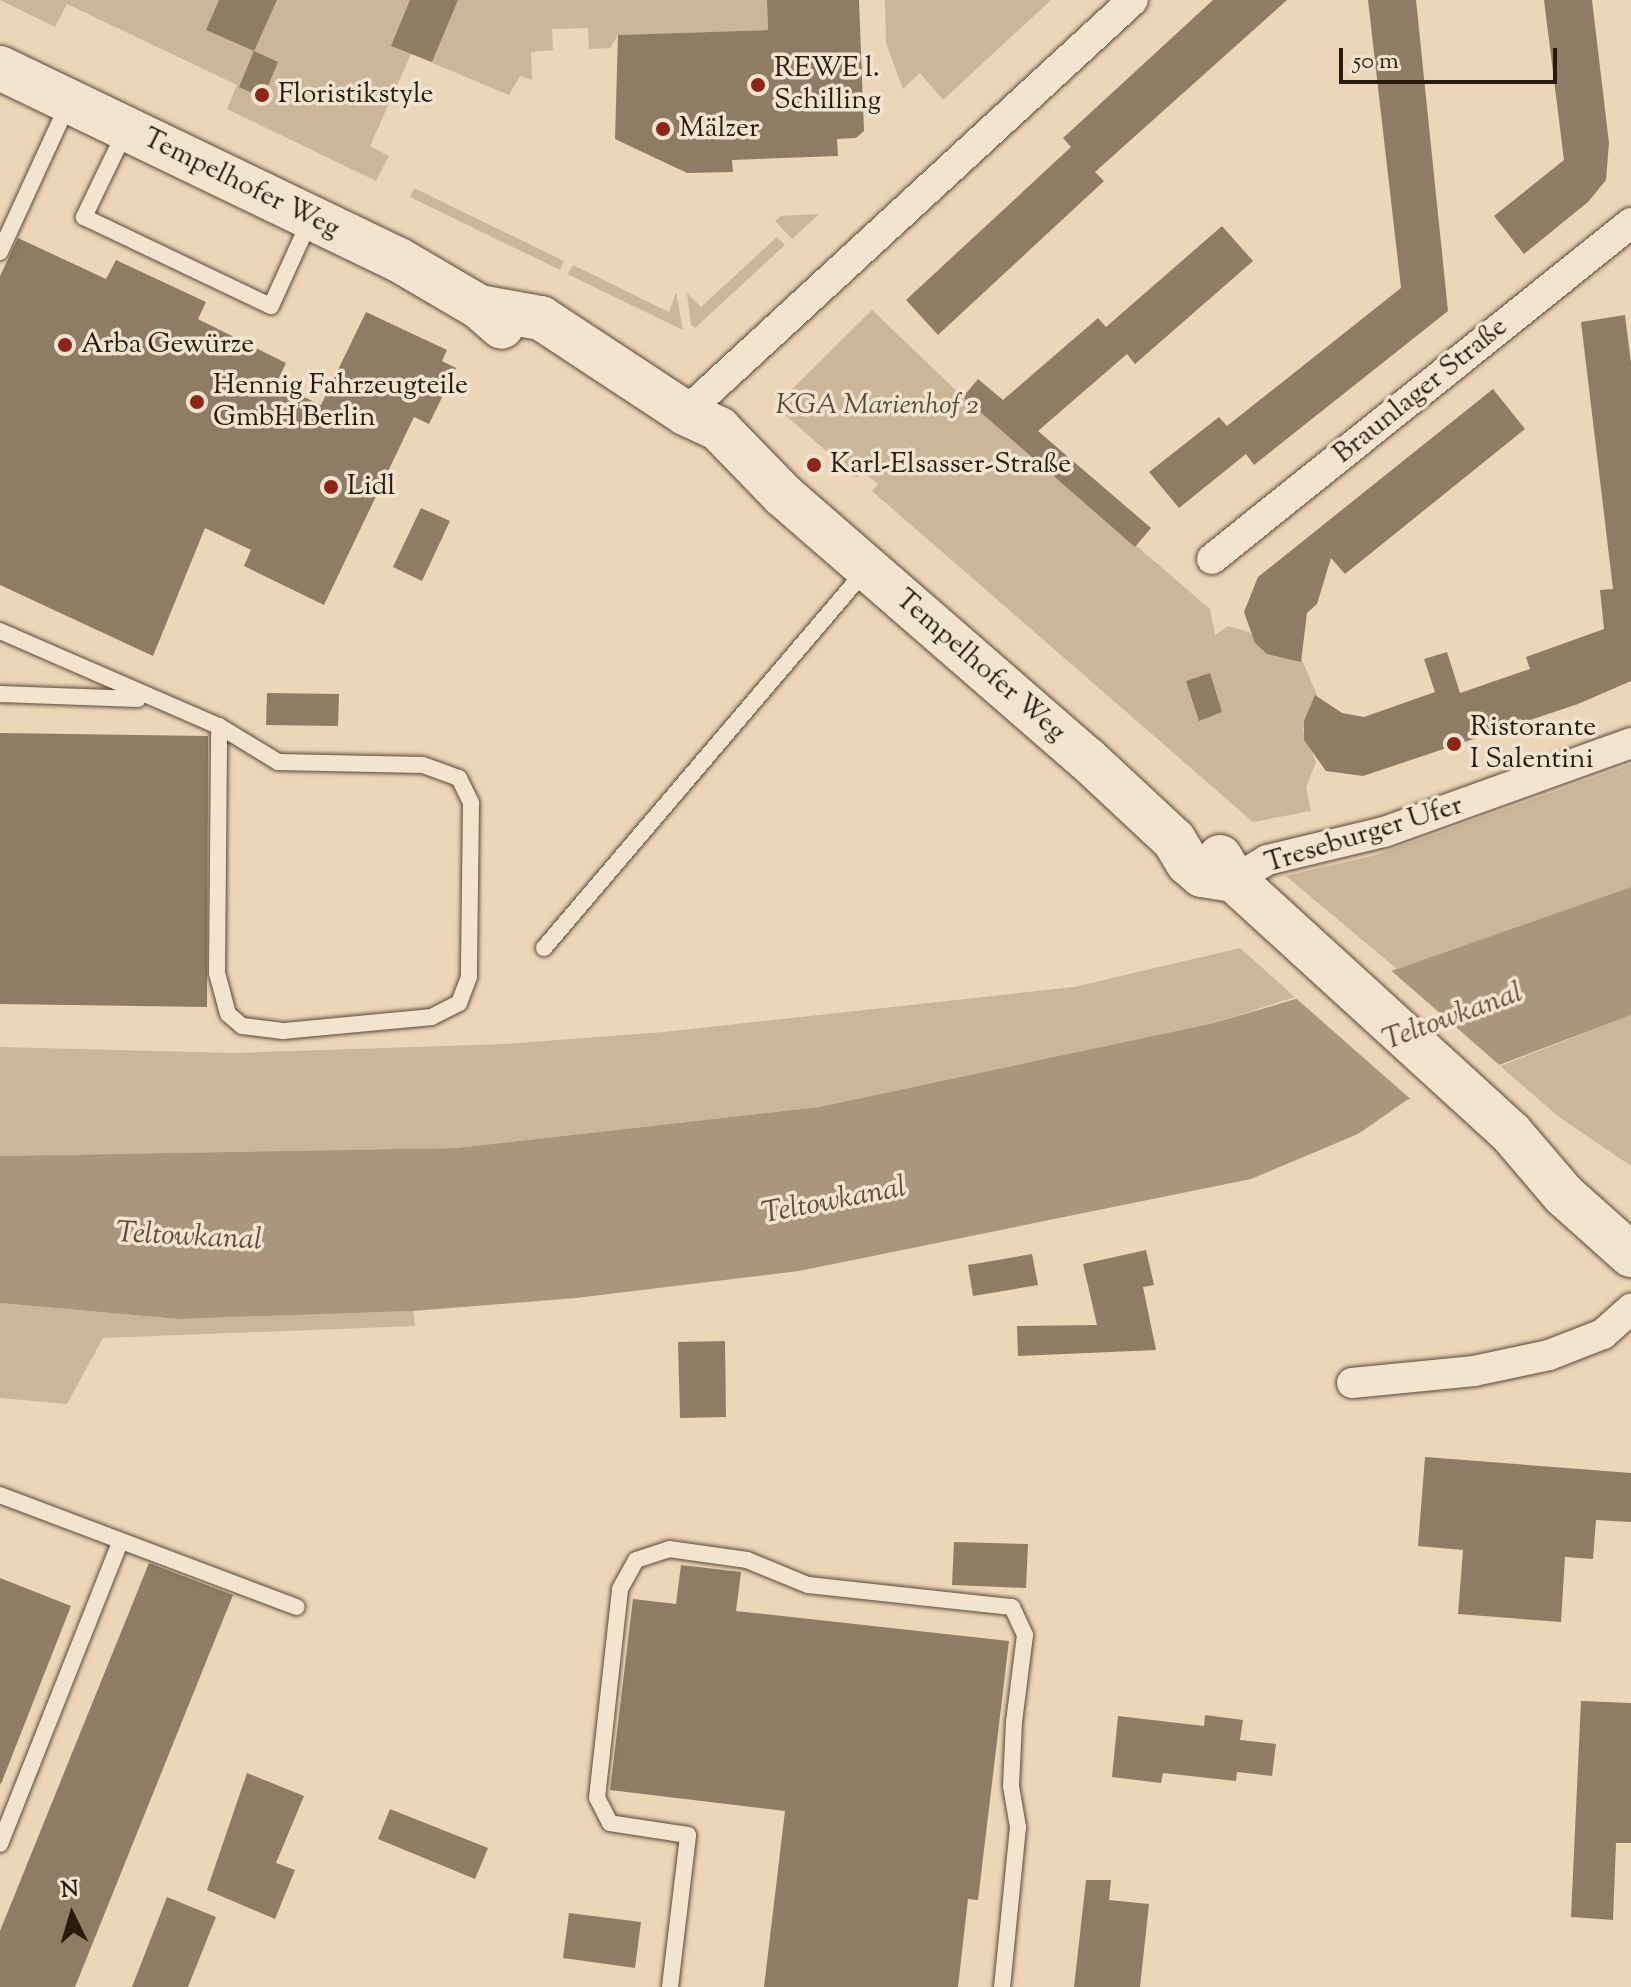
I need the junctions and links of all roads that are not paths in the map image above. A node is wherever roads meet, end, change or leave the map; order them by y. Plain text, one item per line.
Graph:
1 (1133, 0) edge
2 (0, 68) edge
3 (69, 101) junction
4 (127, 128) junction
5 (311, 217) junction
6 (1631, 223) edge
7 (0, 252) edge
8 (685, 413) junction
9 (1212, 559) dead end
10 (867, 568) junction
11 (0, 631) edge
12 (0, 694) edge
13 (149, 699) junction
14 (219, 726) junction
15 (1631, 743) edge
16 (1234, 880) junction
17 (544, 948) dead end
18 (1511, 1133) junction
19 (1631, 1219) edge
20 (1631, 1255) edge
21 (1631, 1309) edge
22 (1352, 1383) dead end
23 (0, 1495) edge
24 (120, 1542) junction
25 (297, 1607) dead end
26 (0, 1844) edge
27 (670, 1987) edge
28 (1002, 1987) edge

1 - 8 street
2 - 3 street, Tempelhofer Weg
3 - 4 street, Tempelhofer Weg
3 - 7 lane
4 - 5 street, Tempelhofer Weg
4 - 5 lane
5 - 8 street, Tempelhofer Weg
6 - 9 street, Braunlager Straße
8 - 10 street, Tempelhofer Weg
10 - 16 street, Tempelhofer Weg
10 - 17 lane
11 - 13 lane
12 - 13 lane
13 - 14 lane
14 - 14 lane
15 - 16 street, Treseburger Ufer
16 - 18 street, Tempelhofer Weg
18 - 19 street, Tempelhofer Weg
18 - 20 street, Tempelhofer Weg
21 - 22 street
23 - 24 lane
24 - 25 lane
24 - 26 lane
27 - 28 lane

